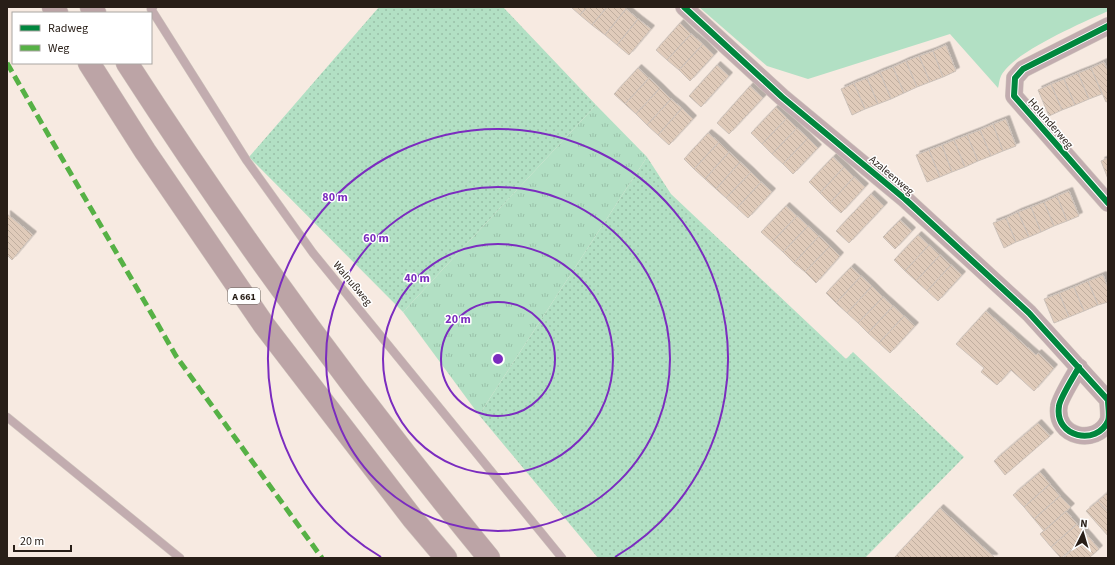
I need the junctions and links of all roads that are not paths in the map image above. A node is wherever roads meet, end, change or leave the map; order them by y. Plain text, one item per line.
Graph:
1 (684, 7) edge
2 (151, 8) edge
3 (1108, 26) edge
4 (90, 64) edge
5 (128, 64) edge
6 (1108, 203) edge
7 (1079, 367) junction
8 (1108, 400) edge
9 (7, 417) edge
10 (180, 558) edge
11 (446, 558) edge
12 (489, 558) edge
13 (562, 558) edge

1 - 7 street, Azaleenweg
2 - 13 lane, Walnußweg
3 - 6 street, Holunderweg
4 - 11 highway, A 661
5 - 12 highway, A 661
7 - 8 street, Azaleenweg
7 - 8 street, Azaleenweg
9 - 10 lane

